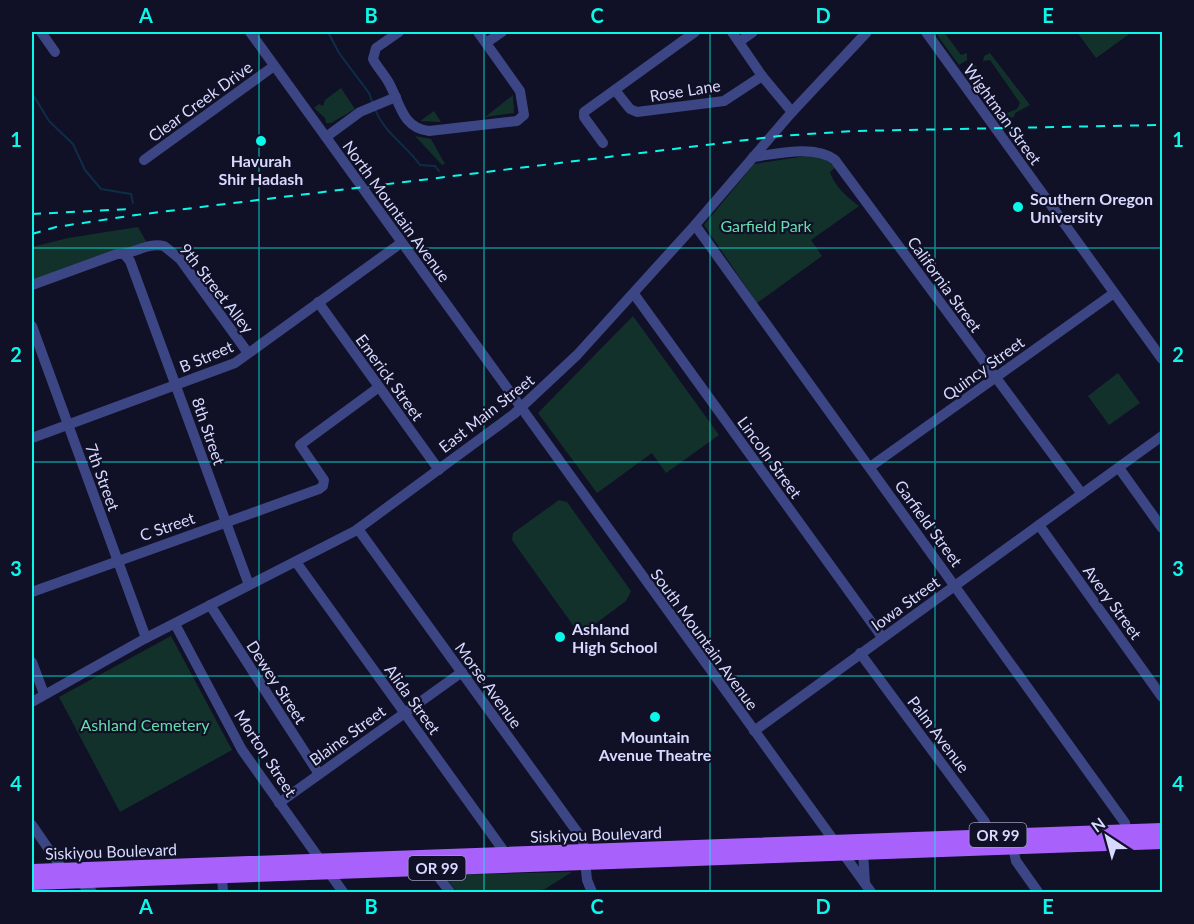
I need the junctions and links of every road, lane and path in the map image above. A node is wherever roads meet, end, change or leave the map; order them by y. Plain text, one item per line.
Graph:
1 (41, 32) edge
2 (250, 32) edge
3 (399, 32) edge
4 (478, 32) edge
5 (502, 32) edge
6 (696, 32) edge
7 (732, 32) edge
8 (753, 32) edge
9 (867, 32) edge
10 (926, 32) edge
11 (739, 42) junction
12 (486, 43) junction
13 (56, 52) dead end
14 (274, 66) junction
15 (762, 76) junction
16 (615, 90) junction
17 (391, 99) junction
18 (792, 112) junction
19 (326, 137) junction
20 (603, 143) dead end
21 (753, 157) junction
22 (144, 160) dead end
23 (695, 225) junction
24 (401, 243) junction
25 (125, 255) junction
26 (32, 285) edge
27 (1114, 293) junction
28 (634, 294) junction
29 (318, 302) junction
30 (32, 326) edge
31 (248, 353) junction
32 (1162, 359) edge
33 (996, 377) junction
34 (177, 385) junction
35 (379, 387) junction
36 (520, 409) junction
37 (67, 424) junction
38 (1162, 436) edge
39 (32, 438) edge
40 (870, 467) junction
41 (1119, 468) junction
42 (439, 470) junction
43 (1082, 494) junction
44 (225, 522) junction
45 (1039, 525) junction
46 (1162, 528) edge
47 (358, 529) junction
48 (117, 560) junction
49 (296, 562) junction
50 (249, 585) junction
51 (955, 585) junction
52 (32, 592) edge
53 (210, 605) junction
54 (175, 624) junction
55 (882, 637) junction
56 (146, 638) junction
57 (860, 653) junction
58 (32, 662) edge
59 (462, 672) junction
60 (44, 694) junction
61 (1162, 697) edge
62 (32, 702) edge
63 (405, 712) junction
64 (754, 731) junction
65 (319, 774) junction
66 (279, 803) junction
67 (32, 825) edge
68 (1162, 830) edge
69 (988, 836) junction
70 (1127, 837) junction
71 (833, 842) junction
72 (1162, 842) edge
73 (1013, 848) junction
74 (863, 852) junction
75 (842, 853) junction
76 (506, 854) junction
77 (586, 856) junction
78 (324, 866) junction
79 (436, 868) junction
80 (64, 870) junction
81 (32, 871) edge
82 (222, 876) junction
83 (82, 882) junction
84 (32, 883) edge
85 (868, 889) edge
86 (92, 892) edge
87 (223, 892) edge
88 (343, 892) edge
89 (450, 892) edge
90 (592, 892) edge
91 (1038, 892) edge

1 - 13 street
2 - 14 street, North Mountain Avenue
3 - 17 street
4 - 12 street
5 - 12 street
6 - 16 street
7 - 11 street
8 - 11 street
9 - 18 street, East Main Street
10 - 27 street, Wightman Street
11 - 15 street
12 - 17 street
14 - 19 street, North Mountain Avenue
14 - 22 street, Clear Creek Drive
15 - 16 street, Rose Lane
15 - 18 street
16 - 20 street
17 - 19 street
18 - 21 street, East Main Street
19 - 24 street, North Mountain Avenue
21 - 23 street, East Main Street
21 - 33 street, California Street
23 - 28 street, East Main Street
23 - 40 street, Garfield Street
24 - 29 street, B Street
24 - 36 street, North Mountain Avenue
25 - 26 street, 9th Street Alley
25 - 31 street, 9th Street Alley
25 - 34 street, 8th Street
27 - 32 street, Wightman Street
27 - 33 street, Quincy Street
28 - 36 street, East Main Street
28 - 55 street, Lincoln Street
29 - 31 street, B Street
29 - 35 street, Emerick Street
30 - 37 street, 7th Street
31 - 34 street, B Street
33 - 40 street, Quincy Street
33 - 43 street, California Street
34 - 37 street, B Street
34 - 44 street, 8th Street
35 - 42 street, Emerick Street
35 - 44 street, C Street
36 - 42 street, East Main Street
36 - 64 street, South Mountain Avenue
37 - 39 street, B Street
37 - 48 street, 7th Street
38 - 41 street, Iowa Street
40 - 51 street, Garfield Street
41 - 43 street, Iowa Street
41 - 46 street
42 - 47 street, East Main Street
43 - 45 street, Iowa Street
44 - 48 street, C Street
44 - 50 street, 8th Street
45 - 51 street, Iowa Street
45 - 61 street, Avery Street
47 - 49 street, East Main Street
47 - 59 street, Morse Avenue
48 - 52 street, C Street
48 - 56 street, 7th Street
49 - 50 street, East Main Street
49 - 63 street, Alida Street
50 - 53 street, East Main Street
51 - 55 street, Iowa Street
51 - 70 street, Garfield Street
53 - 54 street, East Main Street
53 - 65 street, Dewey Street
54 - 56 street, East Main Street
54 - 66 street, Morton Street
55 - 57 street, Iowa Street
56 - 60 street, East Main Street
57 - 64 street, Iowa Street
57 - 69 street, Palm Avenue
58 - 60 street
59 - 63 street, Blaine Street
59 - 77 street, Morse Avenue
60 - 62 street, East Main Street
63 - 65 street, Blaine Street
63 - 76 street, Alida Street
64 - 71 street, South Mountain Avenue
65 - 66 street, Blaine Street
66 - 78 street, Morton Street
67 - 80 street
68 - 70 main road, Siskiyou Boulevard / OR 99
69 - 70 main road, Siskiyou Boulevard / OR 99
69 - 71 main road, Siskiyou Boulevard / OR 99
70 - 72 main road, Siskiyou Boulevard / OR 99
70 - 73 main road, Siskiyou Boulevard / OR 99
71 - 75 street, South Mountain Avenue
71 - 77 main road, Siskiyou Boulevard / OR 99
73 - 74 main road, Siskiyou Boulevard / OR 99
73 - 91 street
74 - 75 main road, Siskiyou Boulevard / OR 99
74 - 85 street, South Mountain Avenue
75 - 77 main road, Siskiyou Boulevard / OR 99
75 - 85 street, South Mountain Avenue
76 - 77 main road, Siskiyou Boulevard / OR 99
76 - 78 main road, Siskiyou Boulevard / OR 99
77 - 79 main road, Siskiyou Boulevard / OR 99
77 - 90 street, Morse Avenue
78 - 79 main road, Siskiyou Boulevard / OR 99
78 - 80 main road, Siskiyou Boulevard / OR 99
78 - 82 main road, Siskiyou Boulevard / OR 99
78 - 88 street, Morton Street
79 - 89 street
80 - 81 main road, Siskiyou Boulevard / OR 99
80 - 83 street
82 - 83 main road, Siskiyou Boulevard / OR 99
82 - 87 street
83 - 84 main road, Siskiyou Boulevard / OR 99
83 - 86 street

